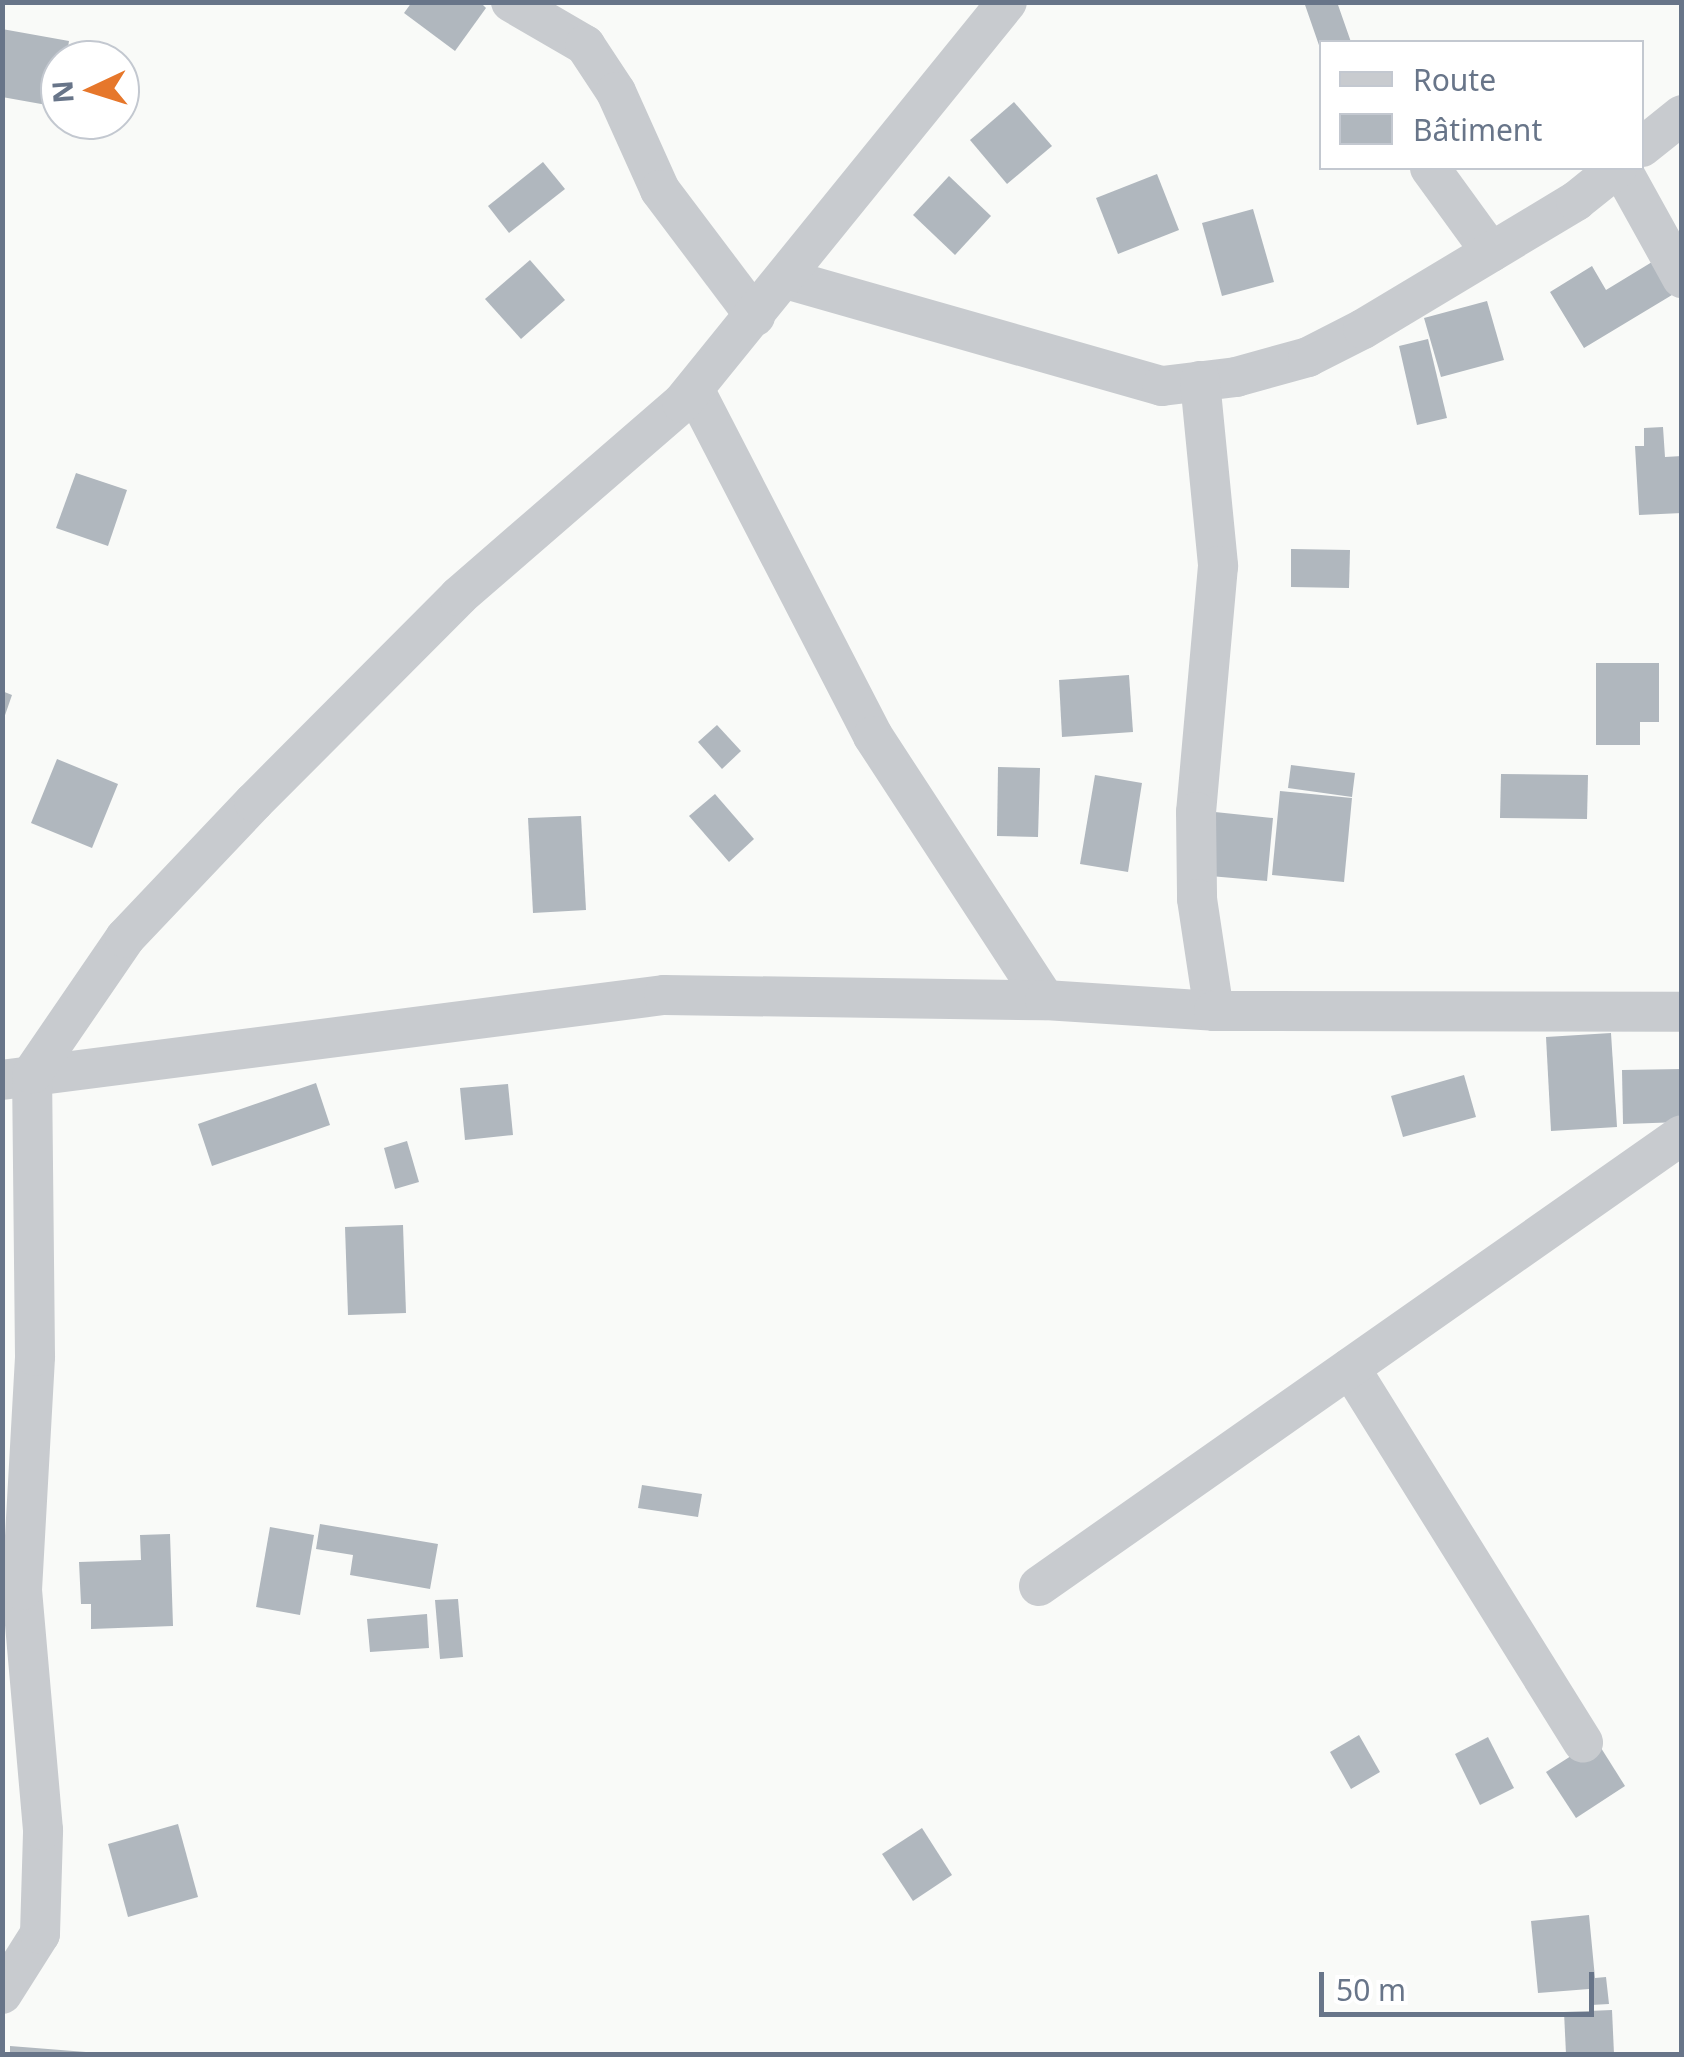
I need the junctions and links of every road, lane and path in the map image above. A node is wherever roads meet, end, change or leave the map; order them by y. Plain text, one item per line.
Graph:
1 (511, 2) edge
2 (1007, 2) edge
3 (1682, 114) edge
4 (1644, 146) edge
5 (1431, 170) edge
6 (1616, 170) edge
7 (1620, 170) edge
8 (1491, 252) junction
9 (1682, 278) edge
10 (786, 279) junction
11 (754, 316) junction
12 (1200, 381) junction
13 (694, 388) junction
14 (1045, 1000) junction
15 (1214, 1011) junction
16 (1682, 1012) edge
17 (17, 1077) edge
18 (1682, 1135) edge
19 (1350, 1368) junction
20 (1039, 1586) dead end
21 (1582, 1742) dead end
22 (2, 1994) edge

1 - 11 street
2 - 10 street
3 - 4 street
5 - 8 street
6 - 8 street
7 - 9 street
8 - 12 street
10 - 11 street
10 - 12 street
11 - 13 street
12 - 15 street
13 - 14 street
13 - 17 street
14 - 15 street
14 - 17 street
15 - 16 street
17 - 22 street
18 - 19 street
19 - 20 street
19 - 21 street

